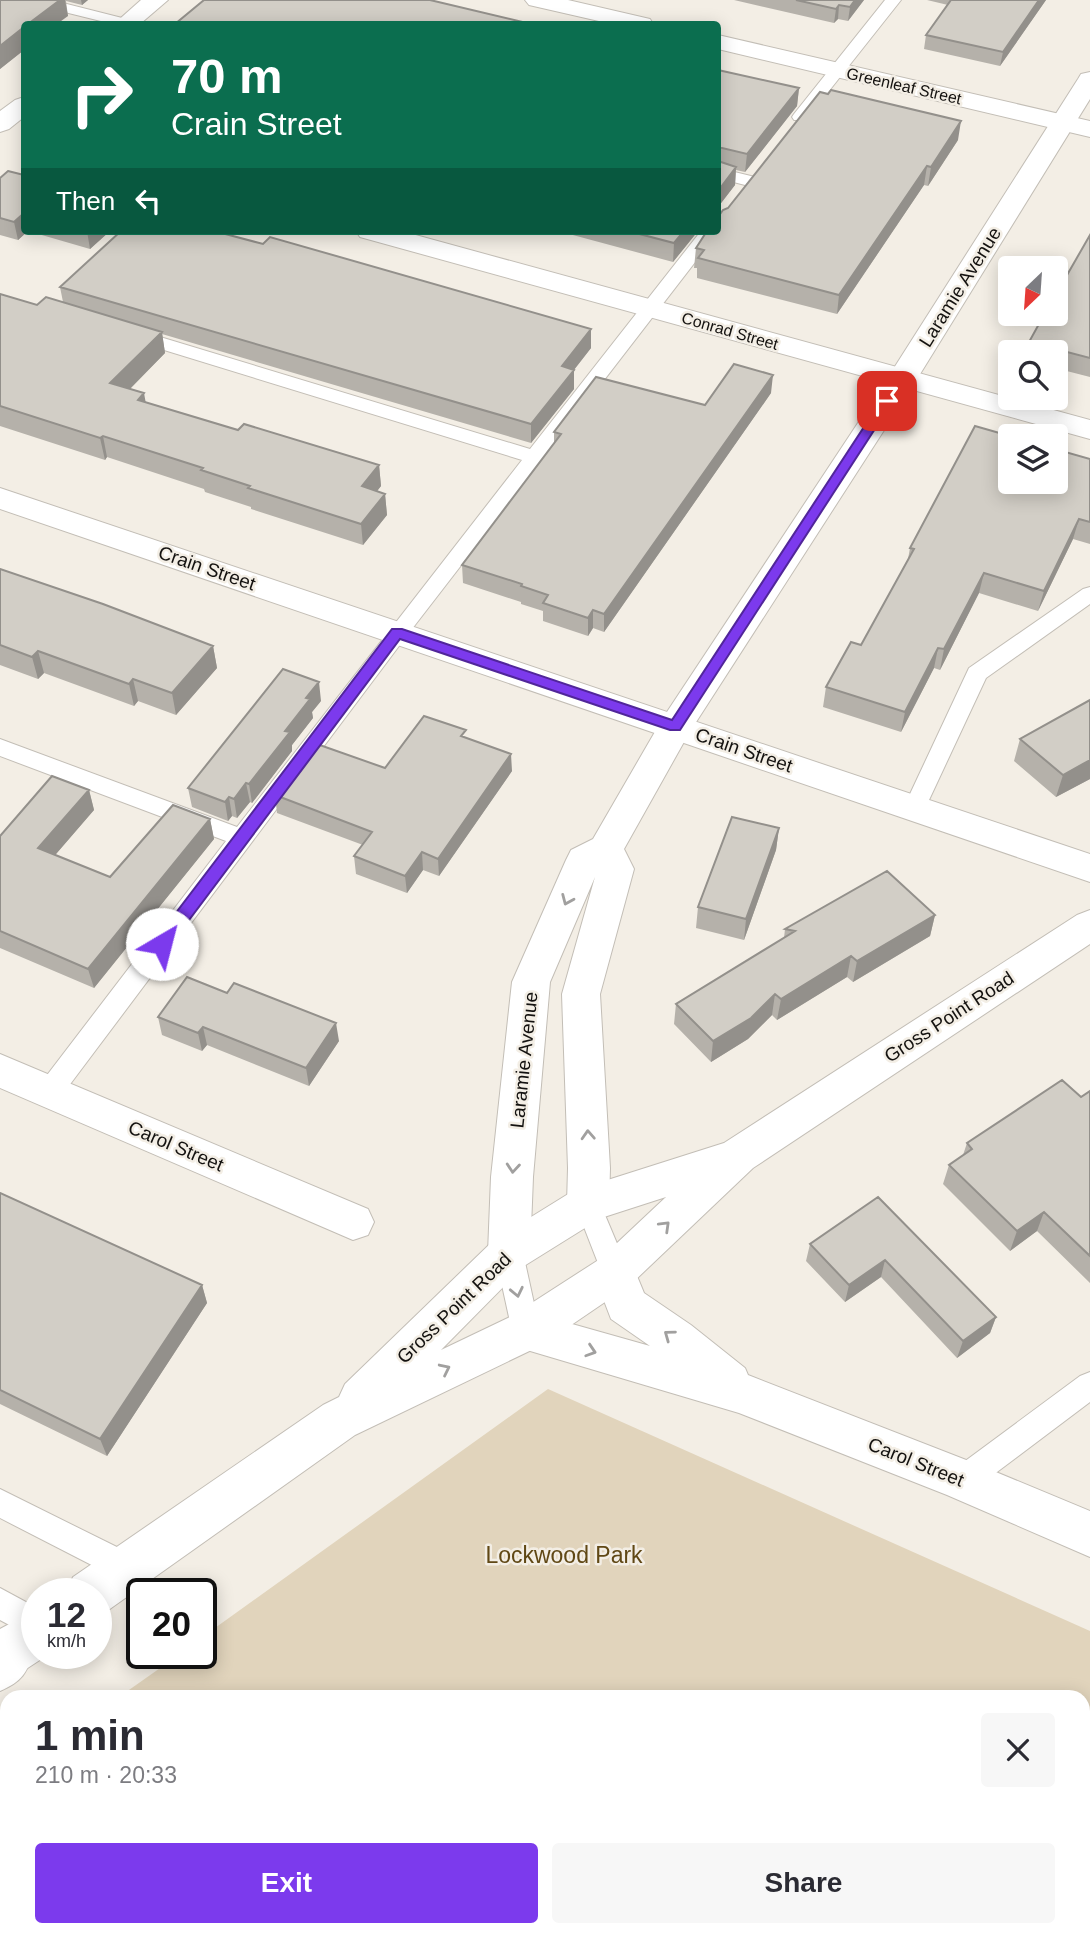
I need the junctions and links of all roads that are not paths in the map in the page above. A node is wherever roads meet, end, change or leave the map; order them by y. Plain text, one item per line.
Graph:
1 (33, 0) edge
2 (156, 0) edge
3 (537, 0) edge
4 (893, 0) edge
5 (115, 21) edge
6 (131, 21) edge
7 (629, 21) edge
8 (721, 43) edge
9 (837, 70) junction
10 (1090, 79) edge
11 (21, 108) edge
12 (1063, 123) junction
13 (0, 126) edge
14 (1090, 129) edge
15 (789, 131) edge
16 (21, 134) edge
17 (721, 174) edge
18 (749, 181) edge
19 (384, 235) edge
20 (707, 235) edge
21 (649, 309) junction
22 (107, 327) edge
23 (902, 379) junction
24 (1090, 430) edge
25 (534, 457) junction
26 (0, 498) edge
27 (1090, 594) edge
28 (397, 633) junction
29 (675, 727) junction
30 (0, 747) edge
31 (914, 809) junction
32 (242, 838) junction
33 (606, 849) junction
34 (1090, 868) edge
35 (1090, 925) edge
36 (0, 1070) edge
37 (50, 1091) junction
38 (738, 1156) junction
39 (588, 1204) junction
40 (353, 1222) dead end
41 (509, 1253) junction
42 (615, 1272) junction
43 (526, 1331) junction
44 (1090, 1385) edge
45 (741, 1393) junction
46 (339, 1420) junction
47 (963, 1480) junction
48 (0, 1503) edge
49 (1090, 1534) edge
50 (126, 1567) junction
51 (111, 1578) edge
52 (0, 1603) edge
53 (17, 1646) edge

1 - 5 lane
2 - 6 street
3 - 7 street
4 - 9 lane
8 - 9 street, Greenleaf Street
9 - 12 street, Greenleaf Street
9 - 15 lane
10 - 12 street, Laramie Avenue
11 - 13 street
12 - 14 street, Greenleaf Street
12 - 23 street, Laramie Avenue
13 - 16 street
17 - 18 lane
19 - 21 street, Conrad Street
20 - 21 lane
21 - 23 street, Conrad Street
21 - 25 lane
22 - 25 lane
23 - 24 street, Conrad Street
23 - 29 street, Laramie Avenue
25 - 28 lane
26 - 28 street, Crain Street
27 - 31 lane
28 - 29 street, Crain Street
28 - 32 lane
29 - 31 street, Crain Street
29 - 33 street, Laramie Avenue
30 - 32 lane
31 - 34 street, Crain Street
32 - 37 lane
39 -> 33 street
33 -> 41 street, Laramie Avenue
35 - 38 street, Gross Point Road
36 - 37 street, Carol Street
37 - 40 street, Carol Street
38 - 39 street, Gross Point Road
42 -> 38 street, Gross Point Road
39 - 41 street, Gross Point Road
39 - 42 lane
41 -> 43 lane
41 - 46 street, Gross Point Road
42 - 43 street, Gross Point Road
45 -> 42 street, Carol Street
43 -> 45 street, Carol Street
46 -> 43 street, Gross Point Road
44 - 47 lane
45 - 47 street, Carol Street
46 - 50 street, Gross Point Road
47 - 49 street, Carol Street
48 - 50 lane
50 - 51 street, Gross Point Road
52 - 53 lane

